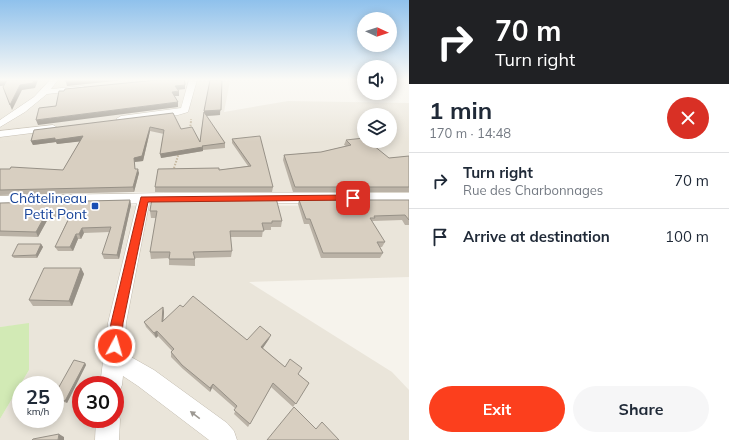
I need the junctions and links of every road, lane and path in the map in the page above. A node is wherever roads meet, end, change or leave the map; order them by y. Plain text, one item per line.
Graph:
1 (33, 101) edge
2 (188, 101) edge
3 (185, 110) junction
4 (108, 121) edge
5 (0, 124) edge
6 (62, 127) edge
7 (0, 134) edge
8 (187, 135) edge
9 (180, 148) edge
10 (164, 198) junction
11 (409, 198) edge
12 (144, 199) junction
13 (0, 201) edge
14 (114, 358) junction
15 (112, 376) edge
16 (108, 428) edge
17 (107, 440) edge
18 (226, 440) edge

1 - 5 street
2 - 3 street
3 - 4 street
3 - 8 path
6 - 7 street
9 - 10 path
10 - 11 street
10 - 12 street
12 - 13 street
12 - 14 street
14 - 15 street
18 -> 14 street
16 - 17 street

